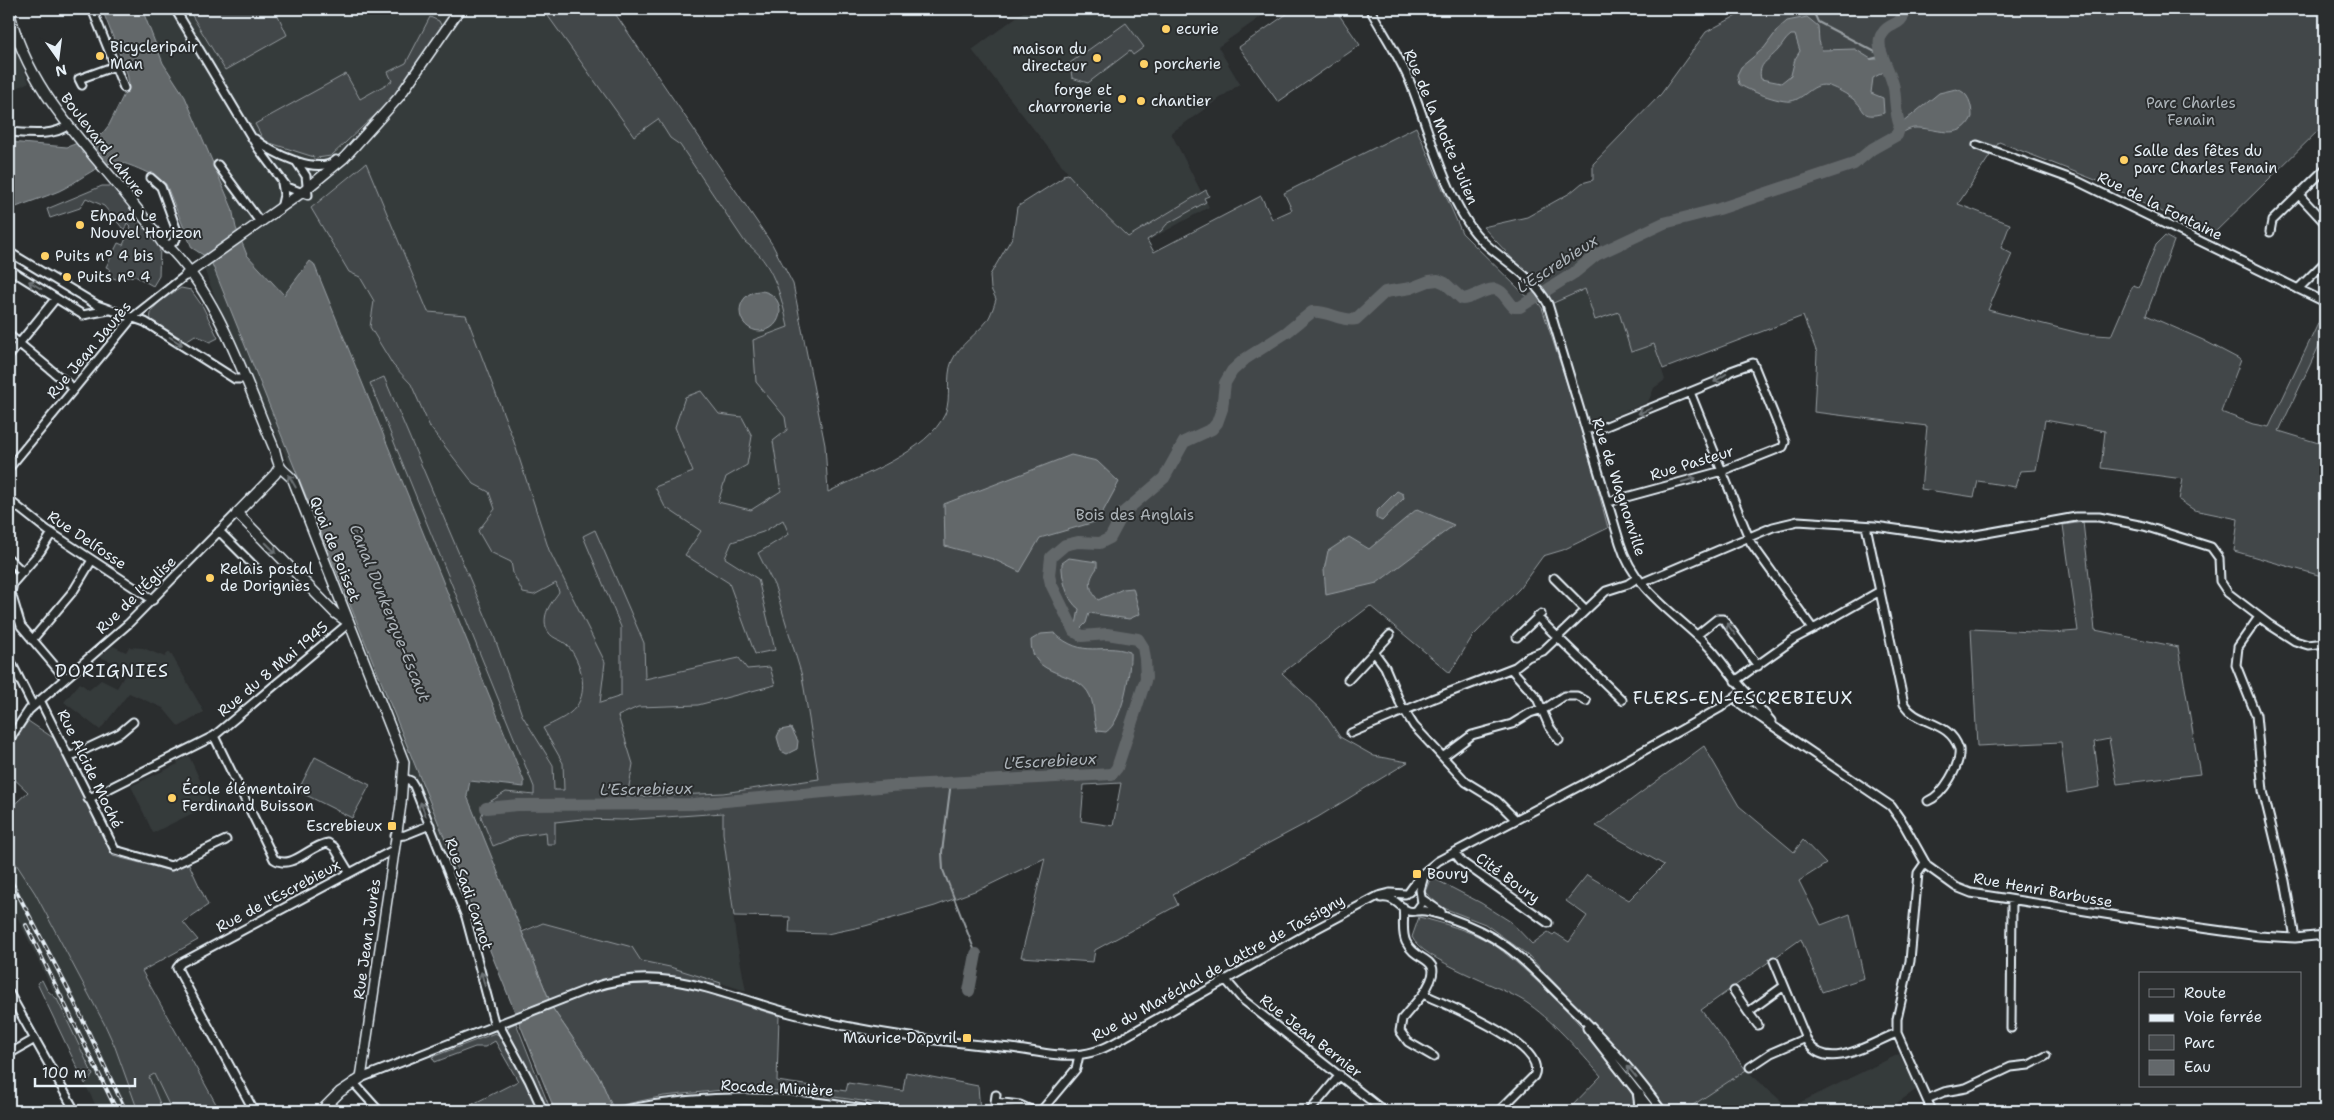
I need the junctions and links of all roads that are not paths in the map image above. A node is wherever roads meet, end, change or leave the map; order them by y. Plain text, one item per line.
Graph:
1 (10, 9) edge
2 (92, 9) edge
3 (175, 9) edge
4 (460, 9) edge
5 (467, 9) edge
6 (1370, 9) edge
7 (115, 66) junction
8 (82, 85) dead end
9 (124, 88) dead end
10 (68, 125) junction
11 (9, 132) edge
12 (250, 133) junction
13 (362, 140) junction
14 (1977, 145) dead end
15 (296, 160) junction
16 (218, 165) dead end
17 (2325, 169) edge
18 (151, 178) dead end
19 (281, 180) junction
20 (305, 192) junction
21 (2299, 195) junction
22 (281, 208) junction
23 (260, 222) junction
24 (2325, 223) edge
25 (2270, 232) dead end
26 (246, 234) junction
27 (167, 248) junction
28 (9, 252) edge
29 (2325, 262) edge
30 (9, 269) edge
31 (188, 274) junction
32 (2298, 289) junction
33 (56, 298) junction
34 (1544, 298) joint
35 (2325, 302) edge
36 (109, 310) junction
37 (133, 317) junction
38 (9, 335) edge
39 (19, 344) junction
40 (9, 356) edge
41 (245, 378) junction
42 (74, 389) junction
43 (1690, 392) junction
44 (1586, 429) junction
45 (280, 466) junction
46 (9, 468) edge
47 (1722, 471) junction
48 (9, 500) edge
49 (1608, 502) junction
50 (237, 513) junction
51 (1866, 526) junction
52 (219, 532) junction
53 (52, 533) junction
54 (1749, 537) junction
55 (9, 560) edge
56 (92, 560) junction
57 (255, 567) dead end
58 (23, 572) junction
59 (9, 574) edge
60 (1554, 578) dead end
61 (15, 580) junction
62 (1639, 581) junction
63 (1880, 591) junction
64 (153, 600) junction
65 (1586, 610) junction
66 (2259, 617) junction
67 (349, 623) junction
68 (1813, 629) junction
69 (1390, 635) dead end
70 (1697, 635) junction
71 (1517, 636) dead end
72 (1557, 638) junction
73 (32, 640) junction
74 (2325, 643) edge
75 (1374, 652) junction
76 (9, 658) edge
77 (1758, 666) junction
78 (1511, 669) junction
79 (65, 678) junction
80 (1348, 680) dead end
81 (1735, 681) junction
82 (1748, 695) junction
83 (1739, 699) junction
84 (40, 700) junction
85 (1622, 700) dead end
86 (1586, 701) dead end
87 (33, 706) junction
88 (1542, 710) junction
89 (1404, 711) junction
90 (133, 722) dead end
91 (1350, 734) dead end
92 (214, 736) junction
93 (1788, 736) junction
94 (9, 740) edge
95 (1559, 740) dead end
96 (1444, 756) junction
97 (69, 757) junction
98 (404, 778) junction
99 (88, 799) junction
100 (1928, 801) dead end
101 (401, 804) joint
102 (1515, 819) junction
103 (430, 825) junction
104 (395, 836) junction
105 (226, 840) dead end
106 (393, 850) junction
107 (1454, 852) junction
108 (1925, 863) junction
109 (1429, 867) junction
110 (349, 872) junction
111 (1407, 893) junction
112 (1421, 897) junction
113 (2012, 900) junction
114 (1369, 901) junction
115 (1402, 906) junction
116 (1416, 911) junction
117 (1459, 921) junction
118 (1548, 923) dead end
119 (2325, 935) edge
120 (2295, 938) junction
121 (1405, 940) junction
122 (1774, 961) dead end
123 (1225, 979) junction
124 (1784, 986) junction
125 (1734, 991) dead end
126 (1423, 994) junction
127 (10, 997) edge
128 (1568, 1004) junction
129 (1748, 1012) junction
130 (499, 1025) junction
131 (1758, 1025) dead end
132 (2011, 1028) dead end
133 (1897, 1033) junction
134 (1806, 1038) junction
135 (35, 1039) junction
136 (9, 1054) edge
137 (1079, 1055) junction
138 (2046, 1056) dead end
139 (1434, 1057) dead end
140 (1750, 1067) dead end
141 (1340, 1075) junction
142 (357, 1080) junction
143 (1639, 1094) junction
144 (996, 1095) dead end
145 (1926, 1100) junction
146 (75, 1111) edge
147 (254, 1111) edge
148 (322, 1111) edge
149 (379, 1111) edge
150 (543, 1111) edge
151 (627, 1111) edge
152 (706, 1111) edge
153 (787, 1111) edge
154 (866, 1111) edge
155 (1033, 1111) edge
156 (1041, 1111) edge
157 (1310, 1111) edge
158 (1384, 1111) edge
159 (1499, 1111) edge
160 (1641, 1111) edge
161 (1652, 1111) edge
162 (1662, 1111) edge
163 (1932, 1111) edge

1 - 10 main road, Boulevard Lahure
2 - 7 street
3 - 12 street
4 - 13 main road
5 - 20 main road
6 - 34 street, Rue de la Motte Julien
7 - 8 street
7 - 9 street
10 - 11 street
10 - 27 main road, Boulevard Lahure
12 - 15 street
12 - 19 street
13 - 15 street
13 - 20 main road
14 - 32 street, Rue de la Fontaine
15 - 20 street
16 - 23 street
17 - 21 street
18 - 27 street
19 - 20 street
19 - 22 street
20 - 22 main road
20 - 26 main road
21 - 24 street
21 - 25 street
22 - 23 main road
23 - 26 main road
26 - 31 main road, Rue Jean Jaurès
27 - 31 main road, Boulevard Lahure
28 - 36 street
29 - 32 street
33 -> 30 street
31 - 37 street, Rue Jean Jaurès
31 - 41 main road, Quai de Boisset
32 - 35 street, Rue de la Fontaine
33 - 36 street
33 - 39 street
34 - 44 street, Rue de Wagnonville
36 - 37 street
37 -> 41 street
37 - 42 street, Rue Jean Jaurès
38 - 39 street
39 - 40 street
39 - 42 street
41 - 45 main road, Quai de Boisset
42 - 46 street, Rue Jean Jaurès
43 -> 44 street
43 - 47 street
47 -> 43 street, Rue Pasteur
44 - 49 street, Rue de Wagnonville
45 - 50 main road, Rue de l'Église
67 -> 45 main road, Quai de Boisset
49 -> 47 street, Rue Pasteur
47 - 54 street
48 - 53 street, Rue Delfosse
49 - 62 street, Rue de Wagnonville
50 - 52 street, Rue de l'Église
50 -> 67 main road
51 - 54 street
51 - 63 street
51 - 66 street
52 - 57 street
52 - 64 street, Rue de l'Église
53 - 56 street, Rue Delfosse
53 - 58 street
54 - 62 street
54 - 68 street
55 - 58 street
56 - 64 street, Rue Delfosse
56 - 73 street
58 - 61 street
59 - 61 street
60 - 65 street
61 - 73 street
62 - 65 street
62 - 70 street, Rue de Wagnonville
63 - 68 street
63 - 100 street
64 - 79 street, Rue de l'Église
65 - 72 street
66 - 74 street
66 - 120 street
67 - 92 street, Rue du 8 Mai 1945
67 - 98 main road, Quai de Boisset
68 - 77 street
69 - 75 street
77 -> 70 street
70 - 81 street, Rue de Wagnonville
71 - 72 street
72 - 78 street
72 - 85 street
73 - 79 street
75 - 80 street
75 - 89 street
76 - 87 street
77 - 81 street
78 - 88 street
78 - 89 street
79 - 84 street, Rue de l'Église
81 - 82 street, Rue de Wagnonville
81 - 83 street, Rue de Wagnonville
82 - 83 street
82 - 83 street
82 - 93 street, Rue Henri Barbusse
83 - 93 street, Rue Henri Barbusse
83 - 102 street
84 - 87 street, Rue de l'Église
84 - 97 street, Rue Alcide Moché
86 - 88 street
87 - 94 street, Rue de l'Église
88 - 95 street
88 - 96 street
89 - 91 street
89 - 96 street
90 - 97 street
92 - 99 street, Rue du 8 Mai 1945
92 - 110 street
93 - 108 street, Rue Henri Barbusse
96 - 102 street
97 - 99 street, Rue Alcide Moché
98 - 101 main road, Quai de Boisset
103 -> 98 street, Rue Sadi Carnot
99 - 105 street, Rue Alcide Moché
101 - 104 main road, Rue Jean Jaurès
102 - 107 street
103 - 104 street
130 -> 103 street, Rue Sadi Carnot
104 - 106 main road, Rue Jean Jaurès
106 - 110 street, Rue de l'Escrebieux
106 - 142 main road, Rue Jean Jaurès
107 - 109 street
107 - 118 street, Cité Boury
108 - 113 street, Rue Henri Barbusse
108 - 133 street
109 - 111 street
109 - 112 street
110 - 147 street, Rue de l'Escrebieux
111 - 112 street
111 - 114 street, Rue du Maréchal de Lattre de Tassigny
111 - 115 street
112 - 116 street
112 - 117 street
113 - 120 street, Rue Henri Barbusse
113 - 132 street
114 - 115 street, Rue du Maréchal de Lattre de Tassigny
114 - 123 street, Rue du Maréchal de Lattre de Tassigny
115 - 116 street
115 - 121 street
116 - 117 street
116 - 121 street
117 - 128 street
119 - 120 street, Rue Henri Barbusse
121 - 126 street
122 - 124 street
123 - 137 street, Rue du Maréchal de Lattre de Tassigny
123 - 141 street, Rue Jean Bernier
124 - 129 street
124 - 134 street
125 - 129 street
126 - 139 street
126 - 159 street
127 - 135 street
128 - 143 street
162 -> 128 street
129 - 131 street
130 - 137 street, Rue du Maréchal de Lattre de Tassigny
130 - 142 street, Rue du Maréchal de Lattre de Tassigny
130 - 150 street, Rue Sadi Carnot
133 - 134 street
133 - 145 street
134 - 140 street
135 - 136 street
135 - 146 street
137 - 156 street
138 - 145 street
141 - 157 street
141 - 158 street, Rue Jean Bernier
142 - 148 main road
142 - 149 street
143 - 160 highway
143 - 161 street
144 - 155 street
145 - 163 street
151 - 154 highway, Rocade Minière
152 - 153 highway, Rocade Minière

